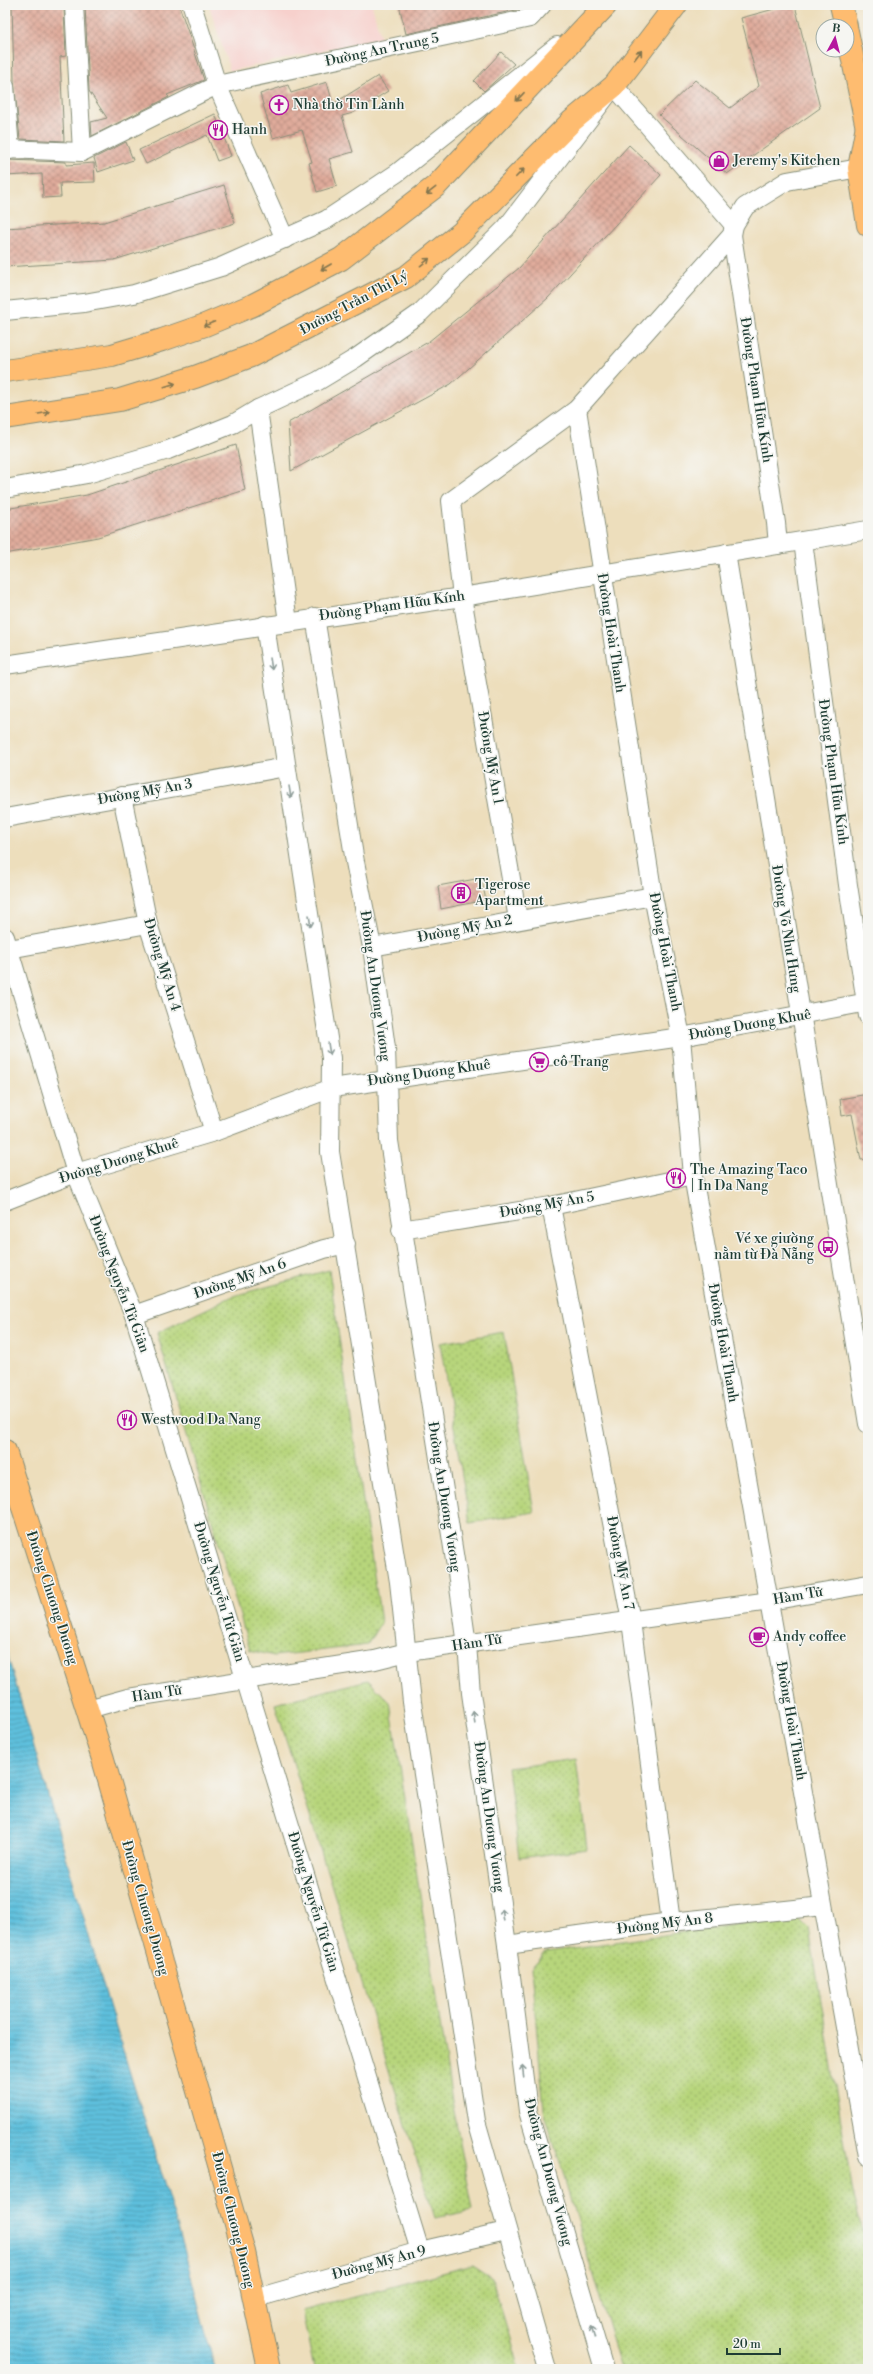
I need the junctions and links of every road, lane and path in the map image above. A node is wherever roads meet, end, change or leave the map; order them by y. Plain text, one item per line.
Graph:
1 (74, 5) edge
2 (192, 5) edge
3 (542, 5) edge
4 (676, 5) edge
5 (841, 5) edge
6 (606, 6) edge
7 (844, 18) edge
8 (853, 58) edge
9 (217, 85) junction
10 (5, 86) edge
11 (614, 86) junction
12 (867, 130) edge
13 (7, 150) edge
14 (82, 152) junction
15 (859, 168) junction
16 (868, 225) edge
17 (733, 230) junction
18 (285, 239) junction
19 (5, 311) edge
20 (5, 371) edge
21 (258, 409) junction
22 (577, 409) junction
23 (5, 418) edge
24 (5, 489) edge
25 (868, 530) edge
26 (803, 542) junction
27 (778, 545) junction
28 (726, 553) junction
29 (602, 573) junction
30 (462, 597) junction
31 (315, 617) junction
32 (288, 622) junction
33 (265, 625) junction
34 (5, 665) edge
35 (286, 767) junction
36 (122, 796) junction
37 (5, 818) edge
38 (653, 896) junction
39 (860, 916) edge
40 (518, 919) junction
41 (148, 924) junction
42 (7, 943) edge
43 (372, 947) junction
44 (867, 1007) edge
45 (800, 1016) junction
46 (682, 1037) junction
47 (388, 1078) junction
48 (332, 1088) junction
49 (214, 1132) junction
50 (76, 1173) junction
51 (692, 1176) junction
52 (5, 1201) edge
53 (551, 1206) junction
54 (401, 1230) junction
55 (346, 1244) junction
56 (134, 1315) junction
57 (868, 1424) edge
58 (5, 1451) edge
59 (868, 1584) edge
60 (770, 1602) junction
61 (631, 1621) junction
62 (467, 1645) junction
63 (407, 1652) junction
64 (245, 1680) junction
65 (88, 1710) junction
66 (823, 1906) junction
67 (672, 1922) junction
68 (507, 1945) junction
69 (868, 2156) edge
70 (506, 2231) junction
71 (420, 2251) junction
72 (253, 2299) junction
73 (269, 2369) edge
74 (547, 2369) edge
75 (604, 2369) edge

1 - 14 street
2 - 9 street
3 - 9 street, Đường An Trung 5
11 -> 4 main road, Đường Trần Thị Lý
5 - 7 main road
6 - 18 street
6 -> 20 main road
8 - 12 main road
9 - 14 street, Đường An Trung 5
9 - 18 street
10 - 13 street
11 - 17 street
11 - 21 street
23 -> 11 main road, Đường Trần Thị Lý
12 - 15 main road
13 - 14 street
15 - 16 main road
15 - 17 street
17 - 22 street
17 - 27 street, Đường Phạm Hữu Kính
18 - 19 street
21 - 24 street
21 - 32 street
22 - 29 street, Đường Hoài Thanh
22 - 30 street, Đường Mỹ An 1
25 - 26 street, Đường Phạm Hữu Kính
26 - 27 street, Đường Phạm Hữu Kính
26 - 39 street, Đường Phạm Hữu Kính
27 - 28 street, Đường Phạm Hữu Kính
28 - 29 street, Đường Phạm Hữu Kính
28 - 45 street, Đường Võ Như Hưng
29 - 30 street, Đường Phạm Hữu Kính
29 - 38 street, Đường Hoài Thanh
30 - 31 street, Đường Phạm Hữu Kính
30 - 40 street, Đường Mỹ An 1
31 - 32 street, Đường Phạm Hữu Kính
31 - 43 street, Đường An Dương Vương
32 - 33 street, Đường Phạm Hữu Kính
33 - 34 street, Đường Phạm Hữu Kính
33 -> 35 street
35 - 36 street, Đường Mỹ An 3
35 -> 48 street
36 - 37 street, Đường Mỹ An 3
36 - 41 street, Đường Mỹ An 4
38 - 40 street, Đường Mỹ An 2
38 - 46 street, Đường Hoài Thanh
39 - 44 street, Đường Phạm Hữu Kính
40 - 43 street, Đường Mỹ An 2
41 - 42 street
41 - 49 street, Đường Mỹ An 4
42 - 50 street, Đường Nguyễn Tử Giản
43 - 47 street, Đường An Dương Vương
44 - 45 street, Đường Dương Khuê
45 - 46 street, Đường Dương Khuê
45 - 57 street, Đường Võ Như Hưng
46 - 47 street, Đường Dương Khuê
46 - 51 street, Đường Hoài Thanh
47 - 48 street, Đường Dương Khuê
47 - 54 street, Đường An Dương Vương
48 - 49 street, Đường Dương Khuê
48 - 55 street
49 - 50 street, Đường Dương Khuê
50 - 52 street, Đường Dương Khuê
50 - 56 street, Đường Nguyễn Tử Giản
51 - 53 street, Đường Mỹ An 5
51 - 60 street, Đường Hoài Thanh
53 - 54 street, Đường Mỹ An 5
53 - 61 street, Đường Mỹ An 7
54 - 62 street, Đường An Dương Vương
55 - 56 street, Đường Mỹ An 6
55 - 63 street
56 - 64 street, Đường Nguyễn Tử Giản
58 - 65 main road, Đường Chương Dương
59 - 60 street, Hàm Tử
60 - 61 street, Hàm Tử
60 - 66 street, Đường Hoài Thanh
61 - 62 street, Hàm Tử
61 - 67 street, Đường Mỹ An 7
62 - 63 street, Hàm Tử
68 -> 62 street, Đường An Dương Vương
63 - 64 street, Hàm Tử
63 - 70 street
64 - 65 street, Hàm Tử
64 - 71 street, Đường Nguyễn Tử Giản
65 - 72 main road, Đường Chương Dương
66 - 67 street, Đường Mỹ An 8
66 - 69 street, Đường Hoài Thanh
67 - 68 street, Đường Mỹ An 8
75 -> 68 street, Đường An Dương Vương
70 - 71 street, Đường Mỹ An 9
70 - 74 street
71 - 72 street, Đường Mỹ An 9
72 - 73 main road, Đường Chương Dương

